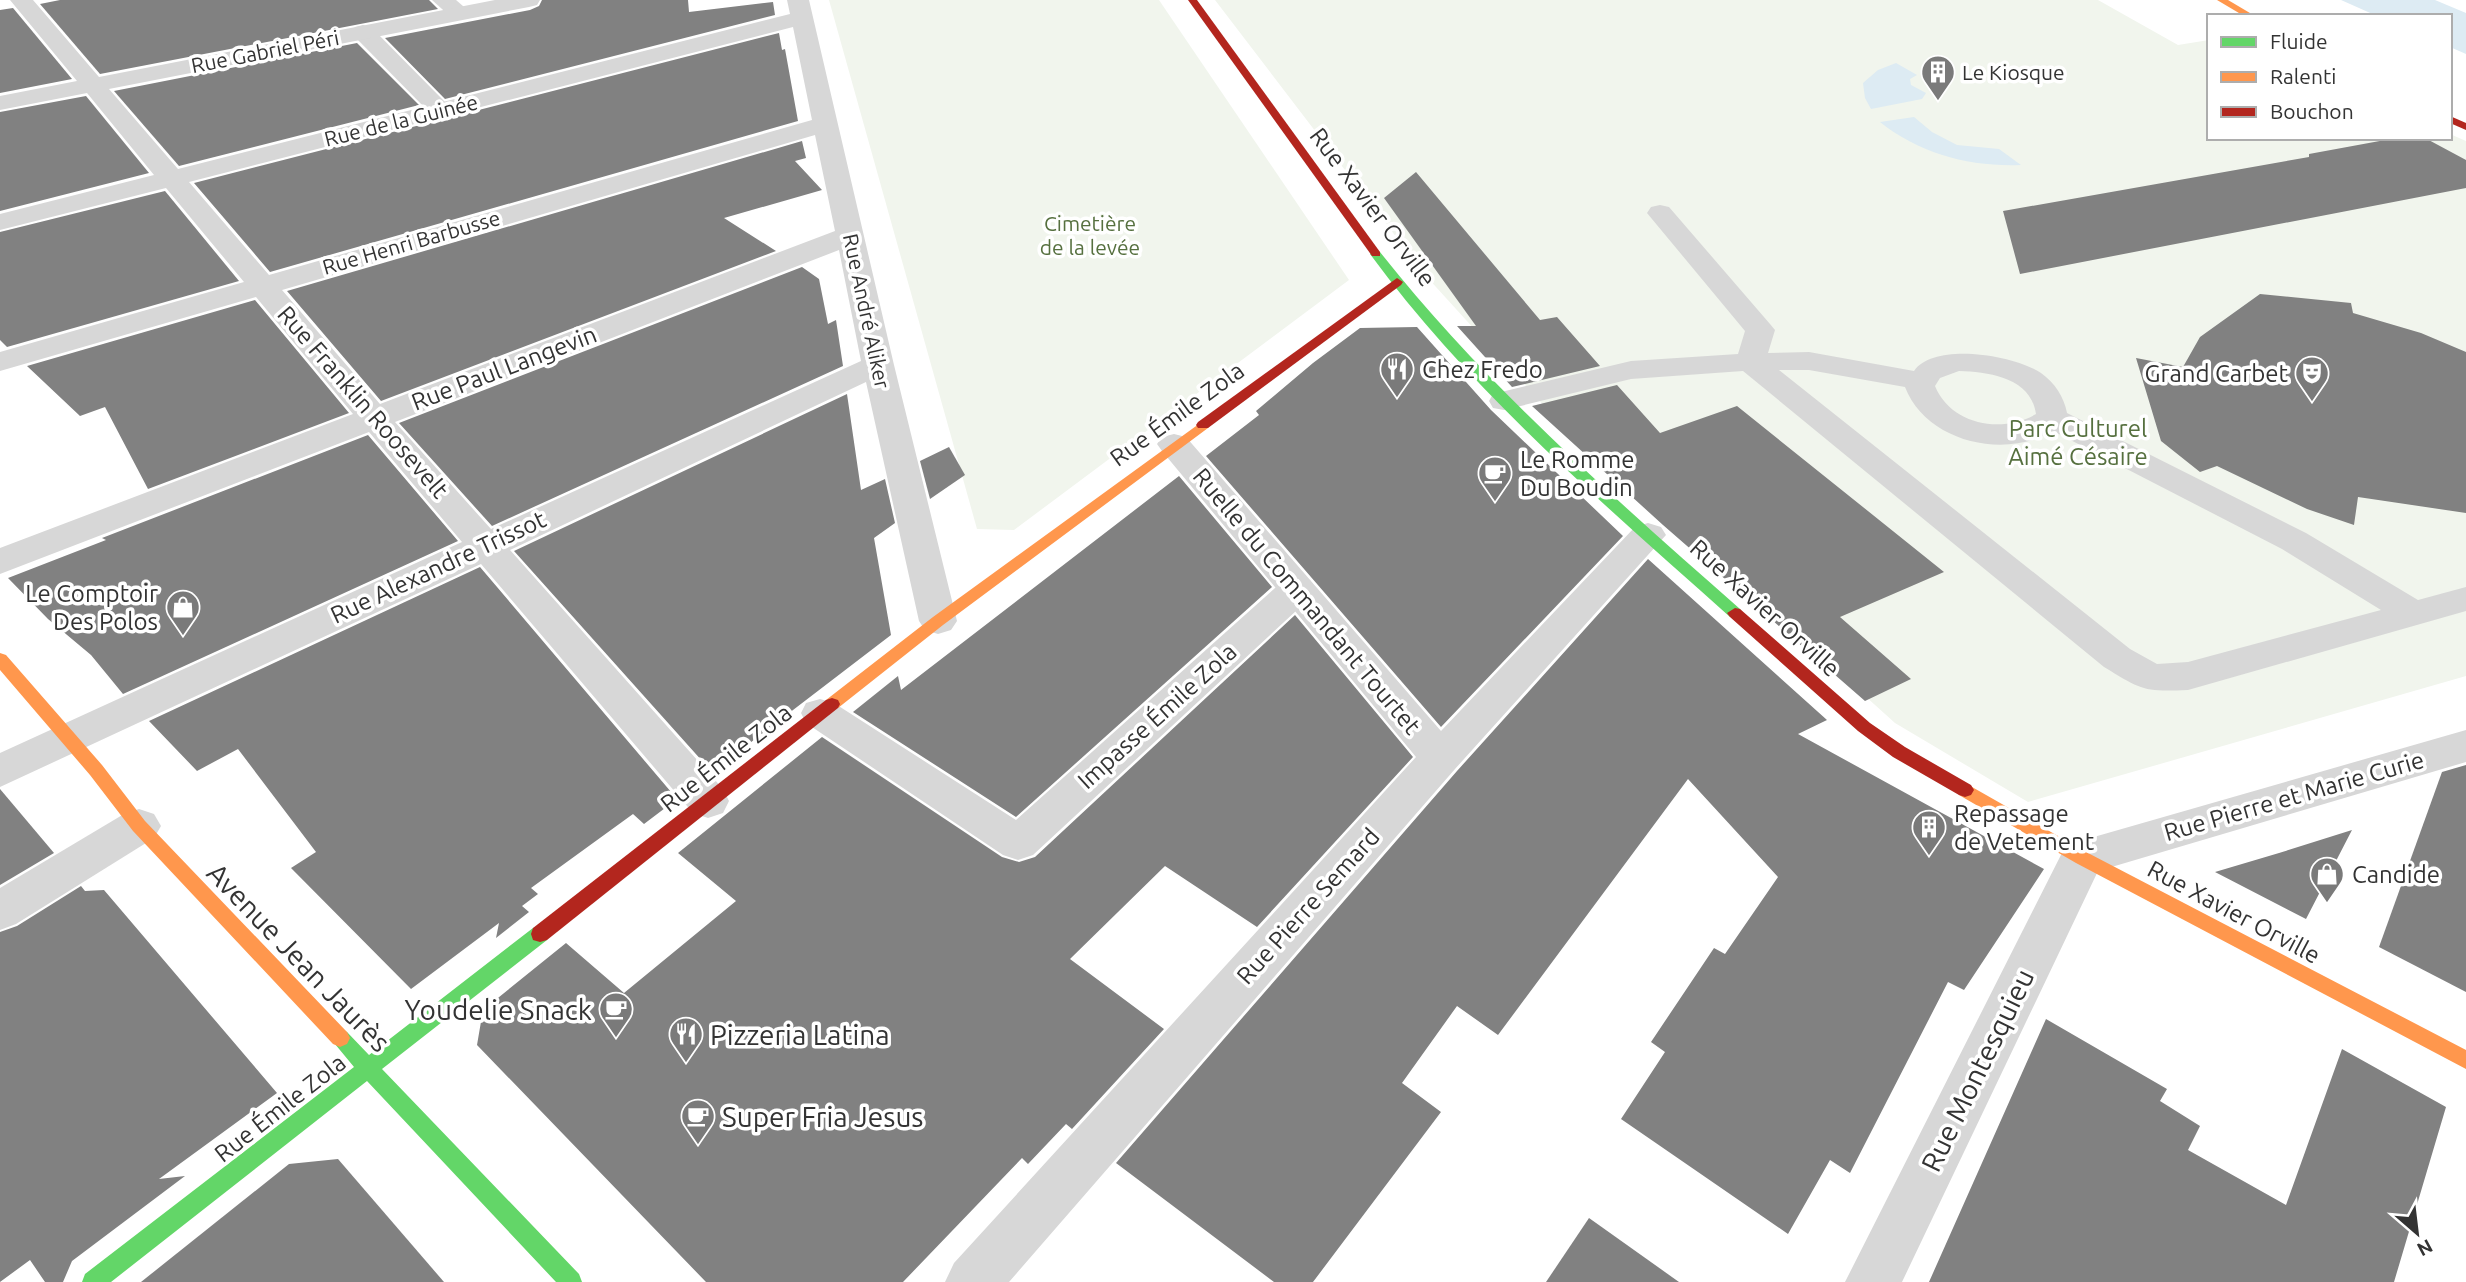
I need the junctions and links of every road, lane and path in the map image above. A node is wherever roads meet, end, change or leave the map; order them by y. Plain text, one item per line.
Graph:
1 (21, 0) edge
2 (530, 0) edge
3 (1192, 0) edge
4 (2221, 0) edge
5 (451, 7) edge
6 (800, 9) edge
7 (2247, 14) edge
8 (363, 32) junction
9 (91, 84) junction
10 (0, 103) edge
11 (440, 110) junction
12 (824, 124) junction
13 (172, 177) junction
14 (1660, 213) dead end
15 (0, 222) edge
16 (851, 235) junction
17 (1397, 282) junction
18 (262, 284) junction
19 (0, 362) edge
20 (1750, 362) junction
21 (878, 365) junction
22 (1920, 381) junction
23 (1504, 401) junction
24 (374, 418) junction
25 (2052, 418) junction
26 (1174, 444) junction
27 (1648, 535) junction
28 (486, 545) junction
29 (0, 562) edge
30 (1297, 589) junction
31 (2466, 599) edge
32 (2413, 613) junction
33 (938, 621) junction
34 (0, 659) edge
35 (820, 713) junction
36 (70, 738) junction
37 (2466, 746) edge
38 (1440, 758) junction
39 (0, 771) edge
40 (708, 801) junction
41 (139, 826) junction
42 (2082, 858) junction
43 (0, 911) edge
44 (2466, 1060) edge
45 (369, 1068) junction
46 (93, 1282) edge
47 (571, 1282) edge
48 (973, 1282) edge
49 (1873, 1282) edge

1 - 9 street, Rue Franklin Roosevelt
2 - 5 street, Rue Gabriel Péri
3 - 17 street, Rue Xavier Orville
4 - 7 street
5 - 8 street, Rue Gabriel Péri
6 - 11 street, Rue de la Guinée
6 - 12 street, Rue André Aliker
8 - 9 street, Rue Gabriel Péri
8 - 11 lane
9 - 10 street, Rue Gabriel Péri
9 - 13 street, Rue Franklin Roosevelt
11 - 13 street, Rue de la Guinée
12 - 16 street, Rue André Aliker
12 - 18 street, Rue Henri Barbusse
13 - 15 street, Rue de la Guinée
13 - 18 street, Rue Franklin Roosevelt
14 - 20 lane
16 - 21 street, Rue André Aliker
16 - 24 street, Rue Paul Langevin
17 - 23 street, Rue Xavier Orville
17 - 26 street, Rue Émile Zola
18 - 19 street, Rue Henri Barbusse
18 - 24 street, Rue Franklin Roosevelt
20 - 22 lane
20 - 23 lane
20 - 32 lane
21 - 28 street, Rue Alexandre Trissot
21 - 33 street, Rue André Aliker
22 - 25 lane
22 - 25 lane
23 - 27 street, Rue Xavier Orville
24 - 28 street, Rue Franklin Roosevelt
24 - 29 street, Rue Paul Langevin
25 - 32 lane
26 - 30 street, Ruelle du Commandant Tourtet
26 - 33 street, Rue Émile Zola
27 - 38 street, Rue Pierre Semard
27 - 42 street, Rue Xavier Orville
28 - 36 street, Rue Alexandre Trissot
28 - 40 street, Rue Franklin Roosevelt
30 - 35 lane, Impasse Émile Zola
30 - 38 street, Ruelle du Commandant Tourtet
31 - 32 lane
33 - 35 street, Rue Émile Zola
34 - 36 street, Avenue Jean Jaurès
35 - 40 street, Rue Émile Zola
36 - 39 street, Rue Alexandre Trissot
36 - 41 street, Avenue Jean Jaurès
37 - 42 street, Rue Pierre et Marie Curie
38 - 48 street, Rue Pierre Semard
40 - 45 street, Rue Émile Zola
41 - 43 street
41 - 45 street, Avenue Jean Jaurès
42 - 44 street, Rue Xavier Orville
42 - 49 street, Rue Montesquieu
45 - 46 street, Rue Émile Zola
45 - 47 street, Avenue Jean Jaurès

